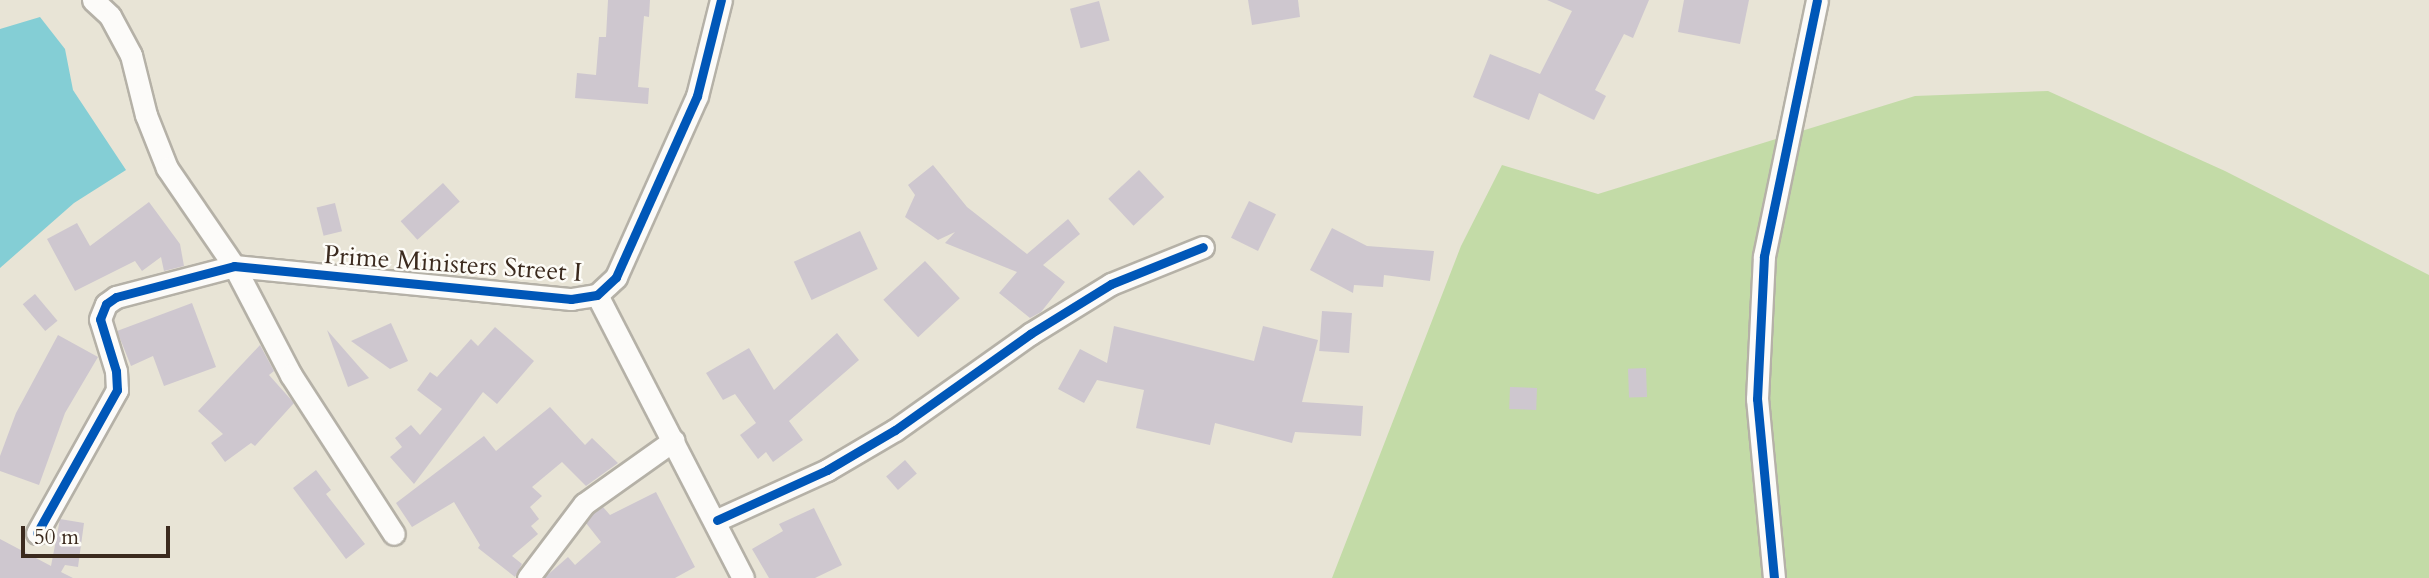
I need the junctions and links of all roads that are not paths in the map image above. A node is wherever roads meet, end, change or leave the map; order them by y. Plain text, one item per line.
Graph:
1 (93, 0) edge
2 (721, 0) edge
3 (1817, 0) edge
4 (1203, 247) dead end
5 (234, 266) junction
6 (597, 295) junction
7 (674, 440) junction
8 (717, 520) junction
9 (37, 533) dead end
10 (394, 534) dead end
11 (528, 578) edge
12 (743, 578) edge
13 (1774, 578) edge

1 - 5 street
2 - 6 street, Prime Ministers Street I
3 - 13 street
4 - 8 street
5 - 6 street, Prime Ministers Street I
5 - 9 street
5 - 10 street
6 - 7 street
7 - 8 street
7 - 11 street
8 - 12 street

